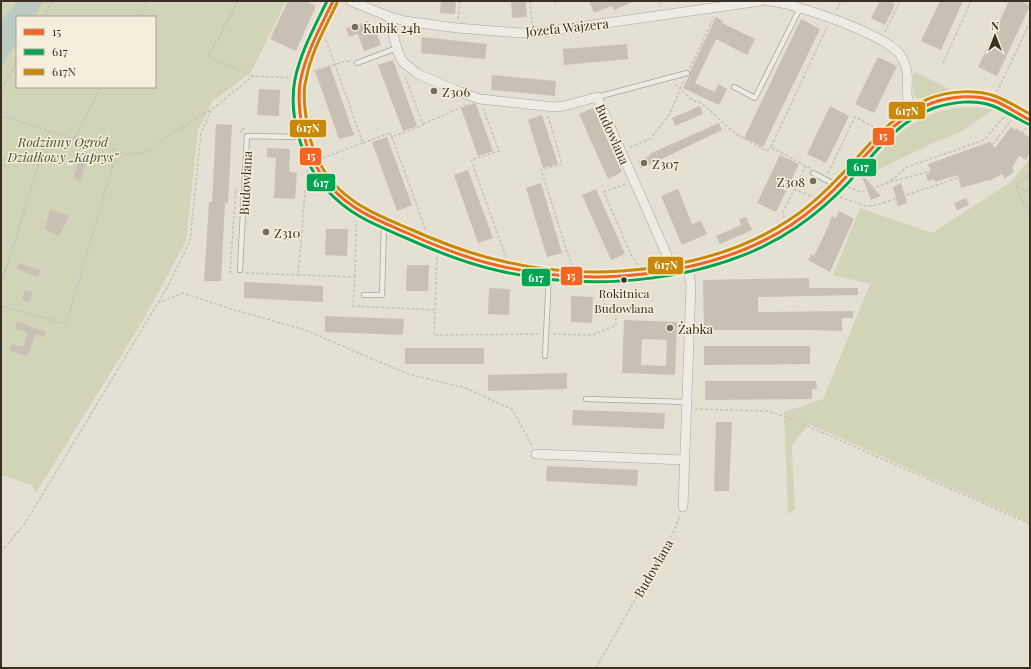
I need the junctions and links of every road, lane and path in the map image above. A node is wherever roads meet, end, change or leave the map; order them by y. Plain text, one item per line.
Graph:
1 (53, 1) edge
2 (147, 1) edge
3 (238, 1) edge
4 (333, 1) edge
5 (351, 1) edge
6 (460, 1) edge
7 (530, 1) edge
8 (554, 1) edge
9 (761, 1) edge
10 (768, 1) edge
11 (841, 1) edge
12 (900, 1) edge
13 (971, 1) edge
14 (556, 5) dead end
15 (800, 7) junction
16 (714, 8) junction
17 (835, 13) dead end
18 (44, 16) edge
19 (139, 16) edge
20 (390, 17) junction
21 (1030, 22) edge
22 (829, 23) dead end
23 (321, 26) junction
24 (458, 28) junction
25 (532, 33) junction
26 (884, 35) dead end
27 (397, 48) junction
28 (403, 62) junction
29 (943, 62) dead end
30 (357, 63) joint
31 (16, 64) edge
32 (335, 64) junction
33 (687, 73) junction
34 (253, 76) junction
35 (301, 76) junction
36 (668, 78) junction
37 (734, 87) dead end
38 (100, 88) edge
39 (681, 89) junction
40 (1, 90) edge
41 (997, 92) dead end
42 (597, 97) junction
43 (480, 99) junction
44 (545, 107) junction
45 (211, 110) junction
46 (912, 112) junction
47 (1006, 115) dead end
48 (1, 116) edge
49 (1012, 118) dead end
50 (1029, 123) edge
51 (423, 124) junction
52 (878, 129) dead end
53 (49, 131) junction
54 (303, 137) junction
55 (392, 137) junction
56 (74, 138) junction
57 (363, 143) junction
58 (771, 147) junction
59 (620, 150) junction
60 (117, 152) junction
61 (313, 162) junction
62 (806, 166) junction
63 (813, 171) joint
64 (1030, 173) edge
65 (826, 176) dead end
66 (634, 180) junction
67 (889, 182) junction
68 (843, 186) junction
69 (1016, 186) junction
70 (794, 189) junction
71 (1030, 193) edge
72 (830, 194) junction
73 (814, 197) dead end
74 (360, 212) junction
75 (1030, 216) edge
76 (384, 223) junction
77 (786, 228) junction
78 (434, 244) junction
79 (638, 266) dead end
80 (510, 268) junction
81 (574, 268) dead end
82 (688, 268) junction
83 (240, 270) dead end
84 (670, 271) junction
85 (549, 274) junction
86 (355, 277) junction
87 (604, 284) dead end
88 (1, 286) edge
89 (364, 295) dead end
90 (158, 303) junction
91 (1, 306) edge
92 (435, 310) junction
93 (546, 334) junction
94 (545, 356) dead end
95 (586, 399) dead end
96 (687, 406) junction
97 (536, 454) joint
98 (685, 460) junction
99 (683, 507) joint
100 (1030, 524) edge
101 (1, 552) edge
102 (596, 668) edge

1 - 18 path
2 - 19 path
3 - 34 path
4 - 23 street
5 - 20 street, Józefa Wajzera
6 - 24 path
7 - 25 path
8 - 14 path
9 - 16 street, Józefa Wajzera
10 - 15 street
11 - 17 path
12 - 26 path
13 - 29 path
15 - 37 lane
15 - 46 street
16 - 25 street, Józefa Wajzera
16 - 33 path
20 - 24 street, Józefa Wajzera
20 - 27 street, Budowlana
21 - 41 path
22 - 58 path
23 - 32 path
23 - 35 street
24 - 25 street, Józefa Wajzera
27 - 28 street, Budowlana
27 - 30 lane
28 - 43 street, Budowlana
28 - 51 path
30 - 32 path
31 - 40 path
32 - 35 path
32 - 57 path
33 - 36 lane
33 - 39 path
34 - 35 path
34 - 45 path
35 - 54 street
36 - 39 path
36 - 42 lane
38 - 56 path
39 - 58 path
39 - 59 path
42 - 44 street, Budowlana
42 - 59 street, Budowlana
43 - 44 street, Budowlana
43 - 51 path
43 - 80 path
44 - 81 path
45 - 60 path
45 - 90 path
46 - 50 street
46 - 68 street
47 - 67 path
48 - 53 path
49 - 67 path
50 - 72 path
51 - 55 path
52 - 65 path
53 - 56 path
53 - 88 path
54 - 61 street
54 - 83 lane, Budowlana
55 - 57 path
55 - 78 path
56 - 60 path
57 - 61 path
58 - 62 path
59 - 66 street, Budowlana
60 - 91 path
61 - 74 street
61 - 86 path
62 - 63 path
62 - 70 path
63 - 68 lane
64 - 69 path
66 - 79 path
66 - 84 street, Budowlana
67 - 68 path
68 - 72 street
69 - 71 path
69 - 75 path
70 - 73 path
70 - 77 path
72 - 77 street
74 - 76 street
74 - 86 path
76 - 78 street
76 - 89 lane
77 - 82 street
78 - 80 street
78 - 92 path
80 - 85 street
82 - 84 street
82 - 96 street
84 - 85 street
85 - 93 lane
86 - 92 path
87 - 93 path
90 - 97 path
90 - 101 path
92 - 93 path
93 - 94 lane
95 - 96 lane
96 - 98 street
96 - 100 path
97 - 98 street
98 - 99 street
99 - 102 path, Budowlana

